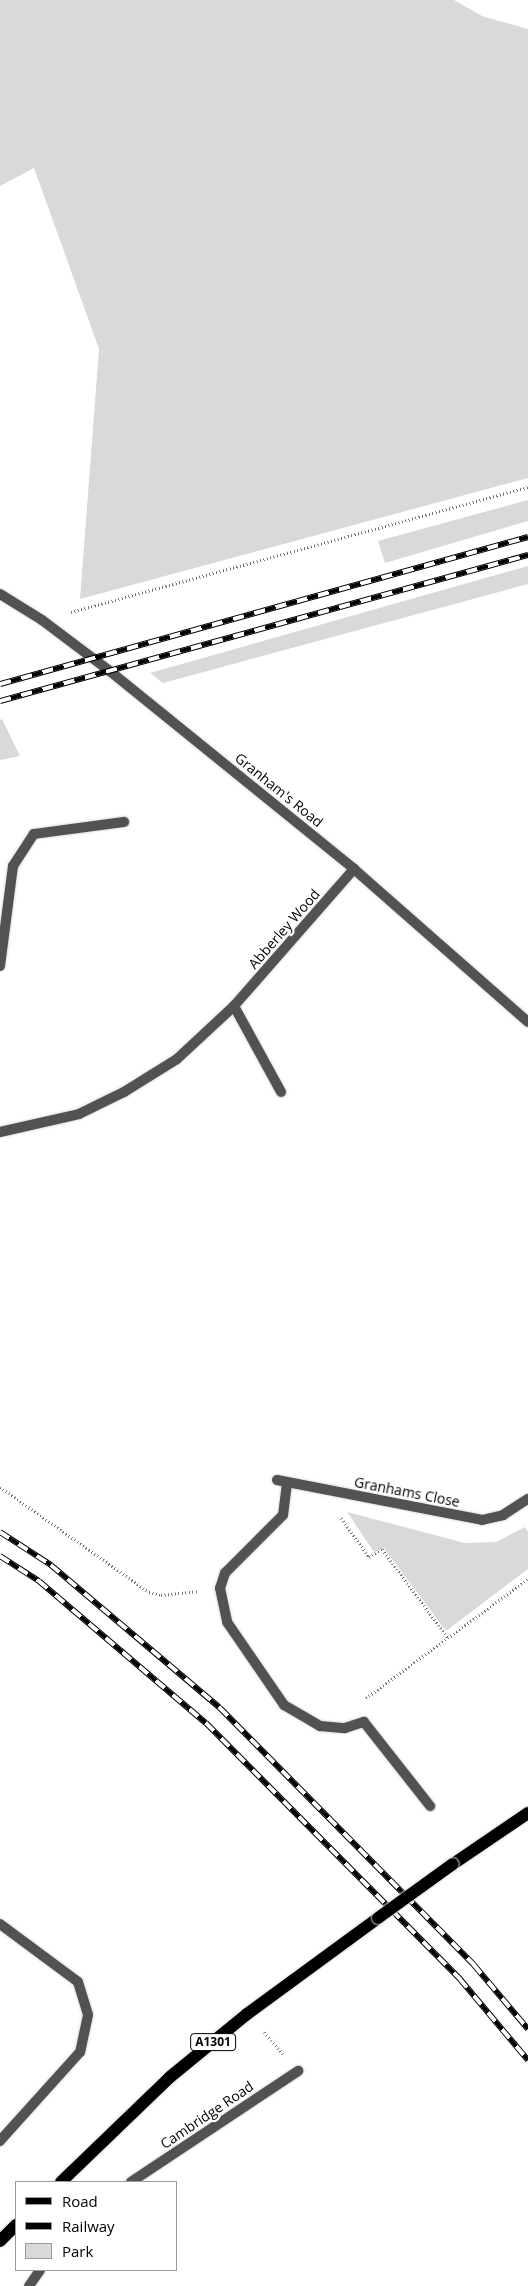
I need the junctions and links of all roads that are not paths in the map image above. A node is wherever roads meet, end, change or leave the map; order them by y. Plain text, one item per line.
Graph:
1 (0, 594) edge
2 (124, 822) dead end
3 (354, 869) junction
4 (0, 966) edge
5 (234, 1006) junction
6 (528, 1022) edge
7 (281, 1092) dead end
8 (0, 1132) edge
9 (528, 1499) edge
10 (430, 1806) dead end
11 (528, 1813) edge
12 (0, 1924) edge
13 (298, 2071) road end
14 (0, 2141) edge
15 (62, 2181) edge
16 (133, 2181) edge
17 (15, 2226) edge
18 (0, 2241) edge
19 (39, 2271) edge
20 (29, 2286) edge

1 - 3 street, Granham's Road
2 - 4 street
3 - 5 street, Abberley Wood
3 - 6 street, Granham's Road
5 - 7 street
5 - 8 street, Abberley Wood
9 - 10 street, Granhams Close
11 - 15 main road, A1301, bridge
12 - 14 street
13 - 16 street, Cambridge Road
17 - 18 main road
19 - 20 street

